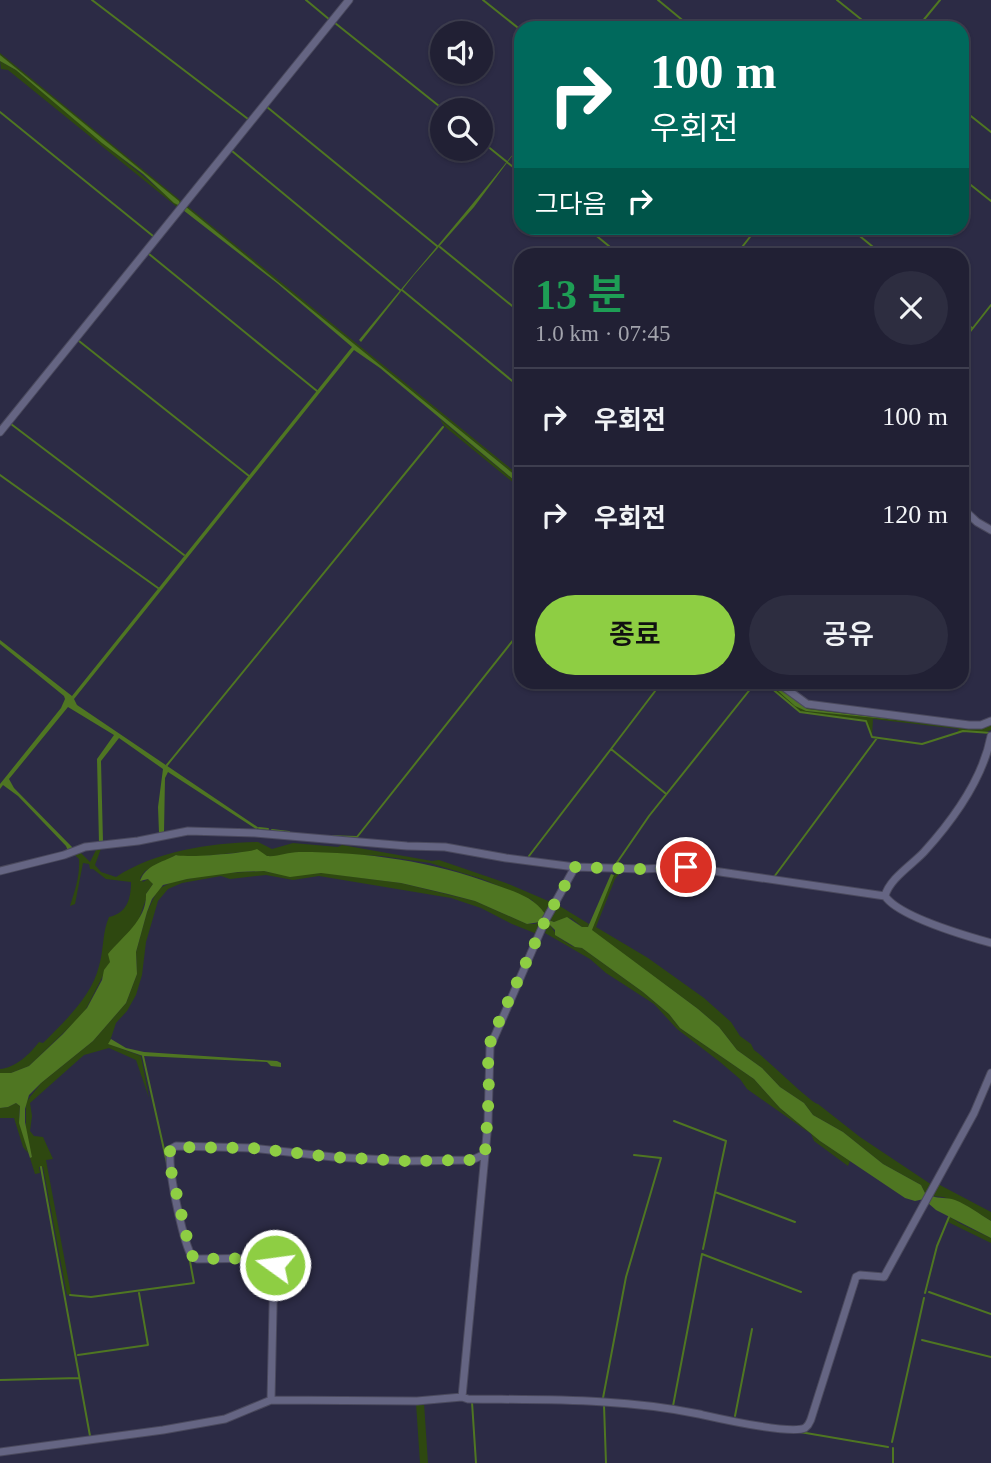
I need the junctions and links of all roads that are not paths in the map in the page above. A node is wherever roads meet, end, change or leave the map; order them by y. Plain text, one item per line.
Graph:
1 (349, 0) edge
2 (0, 432) edge
3 (969, 515) edge
4 (991, 530) edge
5 (787, 689) edge
6 (991, 721) edge
7 (991, 736) edge
8 (575, 867) junction
9 (0, 871) edge
10 (885, 896) junction
11 (991, 943) edge
12 (991, 1073) edge
13 (485, 1154) junction
14 (462, 1396) junction
15 (271, 1400) junction
16 (0, 1452) edge

1 - 2 street
3 - 4 street
5 - 6 street
7 - 10 street
8 - 9 street
8 - 10 street
8 - 13 street
10 - 11 street
12 - 14 street
13 - 14 street
13 - 15 street
14 - 15 street
15 - 16 street

